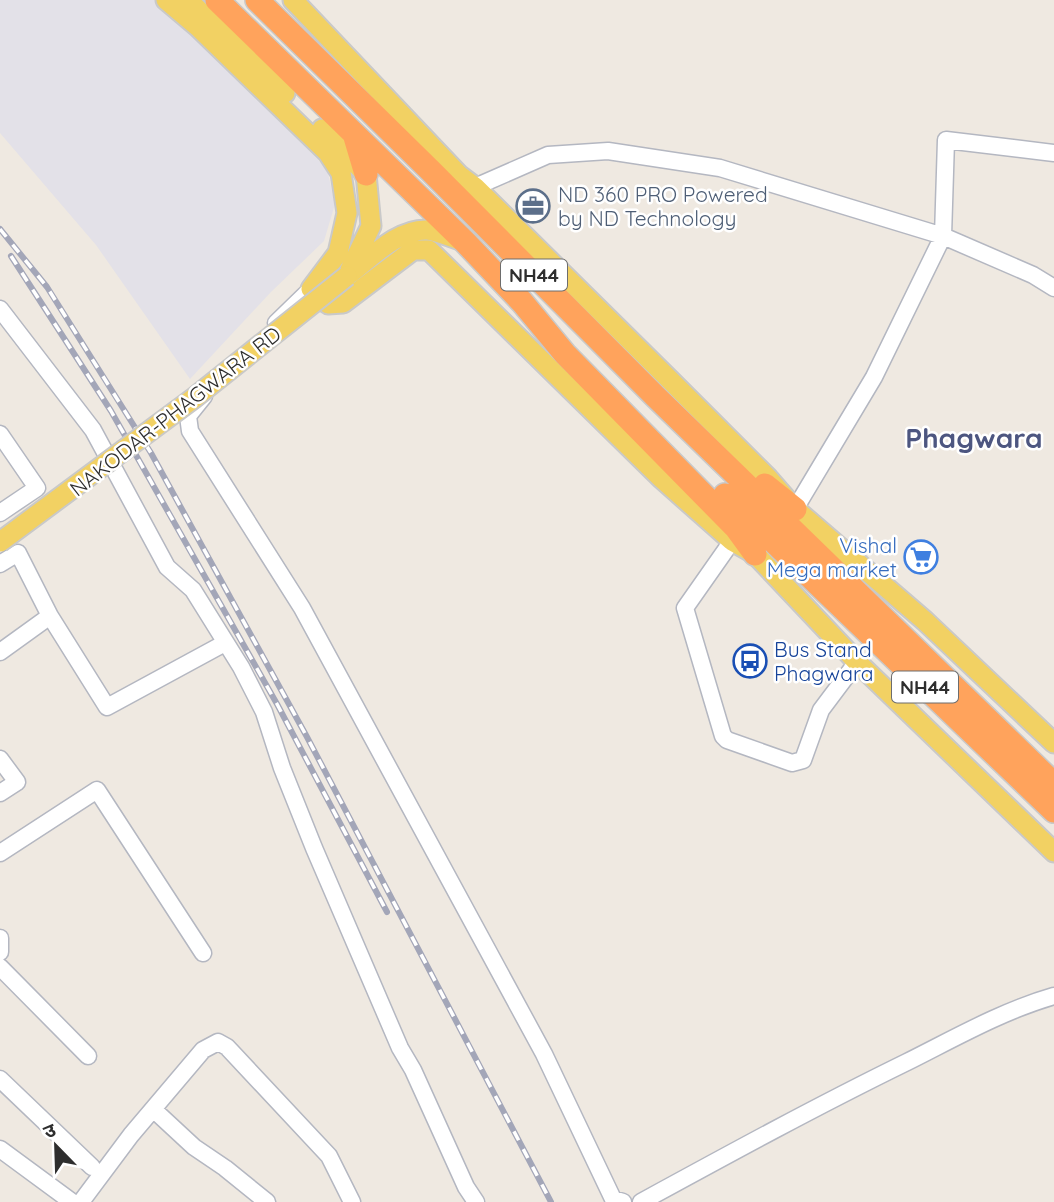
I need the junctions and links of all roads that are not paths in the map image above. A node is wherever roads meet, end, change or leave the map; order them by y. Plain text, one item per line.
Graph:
1 (166, 0) edge
2 (188, 0) edge
3 (217, 0) edge
4 (257, 0) edge
5 (293, 0) edge
6 (353, 132) junction
7 (1054, 153) edge
8 (366, 174) junction
9 (475, 187) junction
10 (943, 236) junction
11 (465, 242) junction
12 (347, 276) junction
13 (1054, 288) edge
14 (312, 289) junction
15 (547, 289) junction
16 (522, 302) junction
17 (0, 309) edge
18 (0, 434) edge
19 (795, 509) junction
20 (0, 513) edge
21 (732, 541) junction
22 (0, 542) edge
23 (755, 554) junction
24 (804, 556) junction
25 (0, 564) edge
26 (50, 616) junction
27 (225, 643) junction
28 (0, 652) edge
29 (857, 662) junction
30 (1054, 743) edge
31 (0, 759) edge
32 (1054, 784) edge
33 (0, 793) edge
34 (1054, 811) edge
35 (1054, 852) edge
36 (0, 853) edge
37 (0, 938) edge
38 (0, 952) edge
39 (203, 953) dead end
40 (0, 967) edge
41 (1054, 996) edge
42 (88, 1056) dead end
43 (0, 1079) edge
44 (153, 1109) junction
45 (0, 1149) edge
46 (92, 1167) dead end
47 (72, 1202) edge
48 (81, 1202) edge
49 (267, 1202) edge
50 (352, 1202) edge
51 (476, 1202) edge
52 (623, 1202) edge
53 (641, 1202) edge

1 - 14 main road
2 - 8 main road
3 - 6 highway, NH44
4 - 15 highway, NH44
5 - 9 main road
6 - 8 highway
6 - 11 highway, NH44
7 - 10 street
8 - 12 main road
9 - 10 street
9 - 19 main road
10 - 13 street
10 - 19 street
11 - 12 main road, NAKODAR-PHAGWARA RD
11 - 16 highway, NH44
12 - 22 main road, NAKODAR-PHAGWARA RD, bridge
14 - 21 main road
14 - 52 street
15 - 19 highway
15 - 24 highway, NH44
16 - 23 highway
16 - 24 highway, NH44
17 - 27 street
18 - 20 street
19 - 30 main road
21 - 23 main road
21 - 29 street
23 - 29 main road
24 - 32 highway, NH44
24 - 34 highway, NH44
25 - 26 street
26 - 27 street
26 - 28 street
27 - 51 street
29 - 35 main road
31 - 33 street
36 - 39 street
37 - 38 street
40 - 42 street
41 - 53 street
43 - 46 street
44 - 48 street
44 - 49 street
44 - 50 street
45 - 47 street

